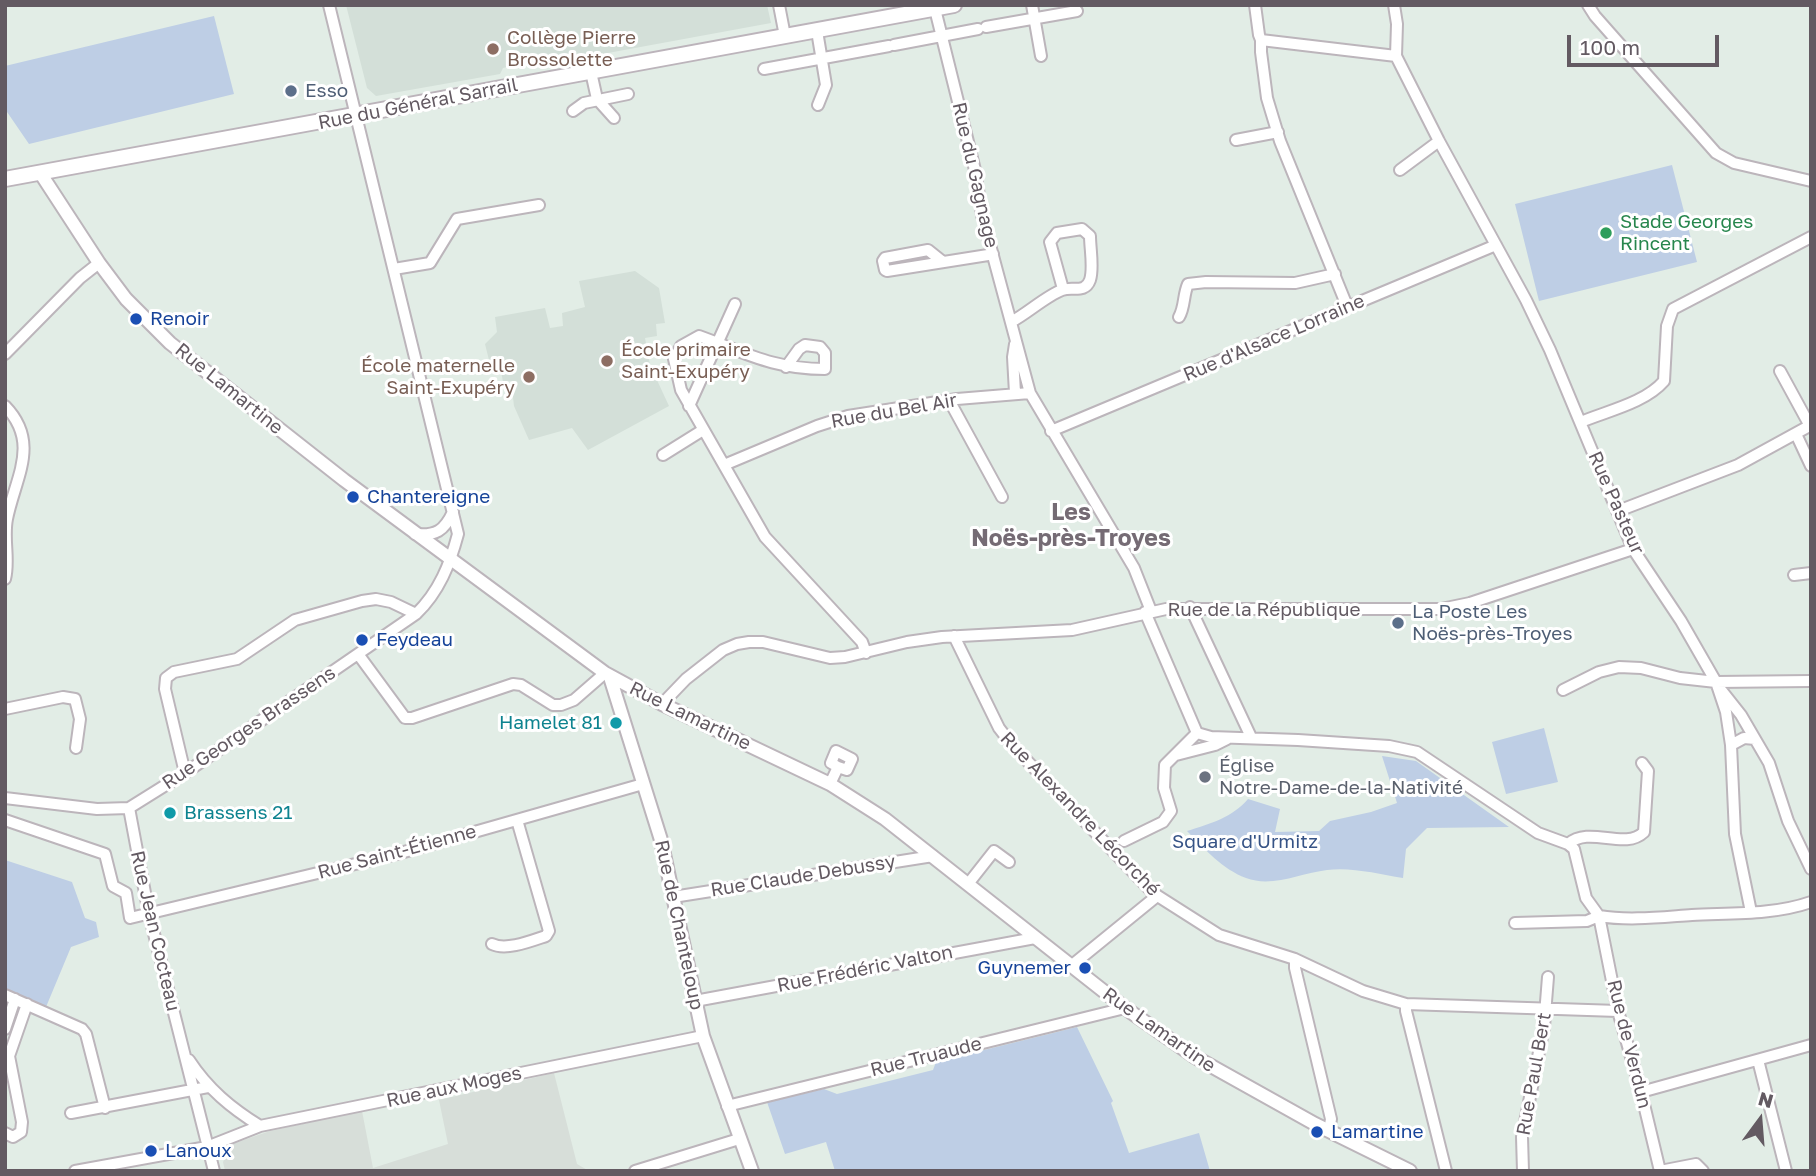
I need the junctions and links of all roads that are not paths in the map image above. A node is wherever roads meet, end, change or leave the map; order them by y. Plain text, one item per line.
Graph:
1 (329, 5) edge
2 (779, 5) edge
3 (954, 5) edge
4 (1032, 5) edge
5 (1255, 5) edge
6 (1394, 5) edge
7 (1588, 5) edge
8 (934, 7) edge
9 (1077, 11) dead end
10 (1035, 19) junction
11 (817, 31) junction
12 (941, 35) junction
13 (785, 36) junction
14 (1261, 40) junction
15 (1041, 56) dead end
16 (1395, 56) junction
17 (821, 57) junction
18 (764, 69) dead end
19 (591, 72) junction
20 (628, 94) dead end
21 (597, 99) junction
22 (818, 105) dead end
23 (573, 111) dead end
24 (357, 116) junction
25 (614, 118) dead end
26 (1278, 132) junction
27 (1236, 140) dead end
28 (1439, 141) junction
29 (1400, 170) dead end
30 (41, 174) junction
31 (5, 179) edge
32 (1811, 181) edge
33 (539, 205) dead end
34 (1811, 237) edge
35 (1496, 244) junction
36 (993, 254) junction
37 (943, 262) junction
38 (99, 263) junction
39 (394, 269) junction
40 (1335, 274) junction
41 (1063, 289) junction
42 (735, 304) dead end
43 (1347, 306) junction
44 (1179, 317) dead end
45 (1011, 322) junction
46 (1015, 341) junction
47 (718, 343) junction
48 (5, 354) edge
49 (786, 367) dead end
50 (1780, 371) dead end
51 (1015, 393) junction
52 (1030, 393) junction
53 (949, 400) junction
54 (5, 406) edge
55 (689, 406) junction
56 (1581, 422) junction
57 (1810, 426) edge
58 (703, 430) junction
59 (1051, 431) junction
60 (1796, 434) junction
61 (663, 454) dead end
62 (723, 466) junction
63 (1811, 466) edge
64 (1002, 497) dead end
65 (1618, 511) junction
66 (453, 512) junction
67 (415, 534) junction
68 (1633, 549) junction
69 (452, 559) junction
70 (1811, 573) edge
71 (1794, 575) dead end
72 (5, 579) edge
73 (1190, 607) junction
74 (1148, 612) junction
75 (416, 614) junction
76 (954, 636) junction
77 (866, 653) junction
78 (358, 654) junction
79 (608, 675) junction
80 (1811, 681) edge
81 (1716, 682) junction
82 (1563, 690) dead end
83 (662, 704) junction
84 (5, 709) edge
85 (1201, 734) junction
86 (1231, 737) junction
87 (1251, 737) junction
88 (1755, 739) junction
89 (1731, 745) junction
90 (76, 748) dead end
91 (1201, 749) junction
92 (1173, 755) junction
93 (1642, 763) dead end
94 (838, 767) dead end
95 (184, 773) junction
96 (643, 784) junction
97 (830, 784) junction
98 (5, 798) edge
99 (129, 808) junction
100 (5, 820) edge
101 (517, 820) junction
102 (1124, 841) dead end
103 (1568, 844) junction
104 (933, 856) junction
105 (1009, 862) dead end
106 (1811, 869) edge
107 (968, 884) junction
108 (1157, 896) junction
109 (673, 897) junction
110 (1811, 902) edge
111 (1751, 912) junction
112 (149, 914) junction
113 (1599, 916) junction
114 (1515, 923) dead end
115 (1035, 938) junction
116 (492, 944) dead end
117 (1295, 959) junction
118 (1071, 966) junction
119 (1548, 977) dead end
120 (10, 997) edge
121 (695, 1001) junction
122 (27, 1004) junction
123 (1406, 1004) junction
124 (1125, 1008) junction
125 (1547, 1009) junction
126 (1618, 1011) junction
127 (5, 1029) edge
128 (703, 1036) junction
129 (1811, 1045) edge
130 (185, 1054) junction
131 (1758, 1060) junction
132 (208, 1087) junction
133 (193, 1088) junction
134 (1641, 1092) junction
135 (727, 1106) junction
136 (105, 1108) junction
137 (71, 1113) dead end
138 (260, 1126) junction
139 (1329, 1131) junction
140 (5, 1133) edge
141 (739, 1139) junction
142 (207, 1147) junction
143 (110, 1168) edge
144 (75, 1171) edge
145 (214, 1171) edge
146 (635, 1171) edge
147 (752, 1171) edge
148 (1410, 1171) edge
149 (1446, 1171) edge
150 (1523, 1171) edge
151 (1660, 1171) edge
152 (1703, 1171) edge
153 (1786, 1171) edge

1 - 24 street
2 - 13 street
3 - 8 main road, Rue du Général Sarrail
4 - 10 street
5 - 14 street
6 - 16 street
7 - 32 street
8 - 11 main road, Rue du Général Sarrail
8 - 12 street, Rue du Gagnage
9 - 10 street
10 - 12 street
10 - 15 street
11 - 13 main road, Rue du Général Sarrail
11 - 17 street
12 - 17 street
12 - 36 street, Rue du Gagnage
13 - 19 main road, Rue du Général Sarrail
14 - 16 street
14 - 26 street
16 - 28 street, Rue Pasteur
17 - 18 street
17 - 22 street
19 - 21 street
19 - 24 main road, Rue du Général Sarrail
20 - 21 street
21 - 23 street
21 - 25 street
24 - 30 main road, Rue du Général Sarrail
24 - 39 street
26 - 27 street
26 - 40 street
28 - 29 street
28 - 35 street, Rue Pasteur
30 - 31 main road, Rue du Général Sarrail
30 - 38 street, Rue Lamartine
33 - 39 street
34 - 56 street
35 - 43 street, Rue d'Alsace Lorraine
35 - 56 street, Rue Pasteur
36 - 37 street
36 - 45 street, Rue du Gagnage
37 - 37 street
38 - 48 street
38 - 67 street, Rue Lamartine
39 - 66 street
40 - 43 street
40 - 44 street
41 - 41 street
41 - 45 street
42 - 47 street
43 - 59 street, Rue d'Alsace Lorraine
45 - 46 street, Rue du Gagnage
46 - 51 street, Rue du Gagnage
46 - 52 street, Rue du Gagnage
47 - 49 street
47 - 55 street
47 - 55 street
50 - 57 street
51 - 52 street, Rue du Bel Air
51 - 53 street, Rue du Bel Air
52 - 59 street, Rue du Gagnage
53 - 62 street, Rue du Bel Air
53 - 64 street
54 - 72 street
55 - 58 street
56 - 65 street, Rue Pasteur
57 - 60 street
58 - 61 street
58 - 62 street
59 - 74 street, Rue du Gagnage
60 - 63 street
60 - 65 street
62 - 77 street
65 - 68 street, Rue Pasteur
66 - 67 street
66 - 69 street
67 - 69 street, Rue Lamartine
68 - 73 street, Rue de la République
68 - 81 street, Rue Pasteur
69 - 75 street, Rue Georges Brassens
69 - 79 street, Rue Lamartine
70 - 71 street
73 - 74 street, Rue de la République
73 - 87 street
74 - 76 street, Rue de la République
74 - 85 street, Rue du Gagnage
75 - 78 street, Rue Georges Brassens
75 - 95 street
76 - 77 street, Rue de la République
76 - 108 street, Rue Alexandre Lécorché
77 - 83 street, Rue de la République
78 - 79 street
78 - 95 street, Rue Georges Brassens
79 - 83 street, Rue Lamartine
79 - 96 street, Rue de Chanteloup
80 - 81 street
81 - 82 street
81 - 88 street
81 - 89 street, Rue Pasteur
83 - 97 street, Rue Lamartine
84 - 90 street
85 - 86 street
85 - 91 street
85 - 92 street
86 - 87 street
86 - 91 street
87 - 103 street
88 - 89 street
88 - 106 street
89 - 111 street, Rue Pasteur
91 - 92 street
92 - 102 street
93 - 103 street
94 - 97 street
95 - 99 street, Rue Georges Brassens
96 - 101 street, Rue Saint-Étienne
96 - 109 street, Rue de Chanteloup
97 - 104 street, Rue Lamartine
98 - 99 street
99 - 112 street, Rue Jean Cocteau
100 - 112 street
101 - 112 street, Rue Saint-Étienne
101 - 116 street
103 - 113 street, Rue de Verdun
104 - 107 street, Rue Lamartine
104 - 109 street, Rue Claude Debussy
105 - 107 street
107 - 115 street, Rue Lamartine
108 - 117 street, Rue Alexandre Lécorché
108 - 118 street
109 - 121 street, Rue de Chanteloup
110 - 111 street
111 - 113 street
112 - 130 street, Rue Jean Cocteau
113 - 114 street
113 - 126 street, Rue de Verdun
115 - 118 street, Rue Lamartine
115 - 121 street, Rue Frédéric Valton
117 - 123 street, Rue Alexandre Lécorché
117 - 139 street
118 - 124 street, Rue Lamartine
119 - 125 street, Rue Paul Bert
120 - 122 street
120 - 127 street
121 - 128 street, Rue de Chanteloup
122 - 136 street
122 - 140 street
123 - 125 street, Rue Alexandre Lécorché
123 - 149 street
124 - 135 street, Rue Truaude
124 - 139 street, Rue Lamartine
125 - 126 street, Rue Alexandre Lécorché
125 - 150 street, Rue Paul Bert
126 - 134 street, Rue de Verdun
128 - 135 street, Rue de Chanteloup
128 - 138 street, Rue aux Moges
129 - 131 street
130 - 132 street, Rue Jean Cocteau
130 - 133 street, Rue Jean Cocteau
131 - 134 street
131 - 153 street
132 - 133 street
132 - 138 street, Rue Jean Cocteau
133 - 136 street
133 - 142 street, Rue Jean Cocteau
134 - 151 street, Rue de Verdun
135 - 141 street, Rue de Chanteloup
136 - 137 street
138 - 142 street, Rue aux Moges
139 - 148 street, Rue Lamartine
141 - 146 street
141 - 147 street, Rue de Chanteloup
142 - 143 street, Rue aux Moges
142 - 145 street, Rue Jean Cocteau
143 - 144 street, Rue aux Moges
151 - 152 street

